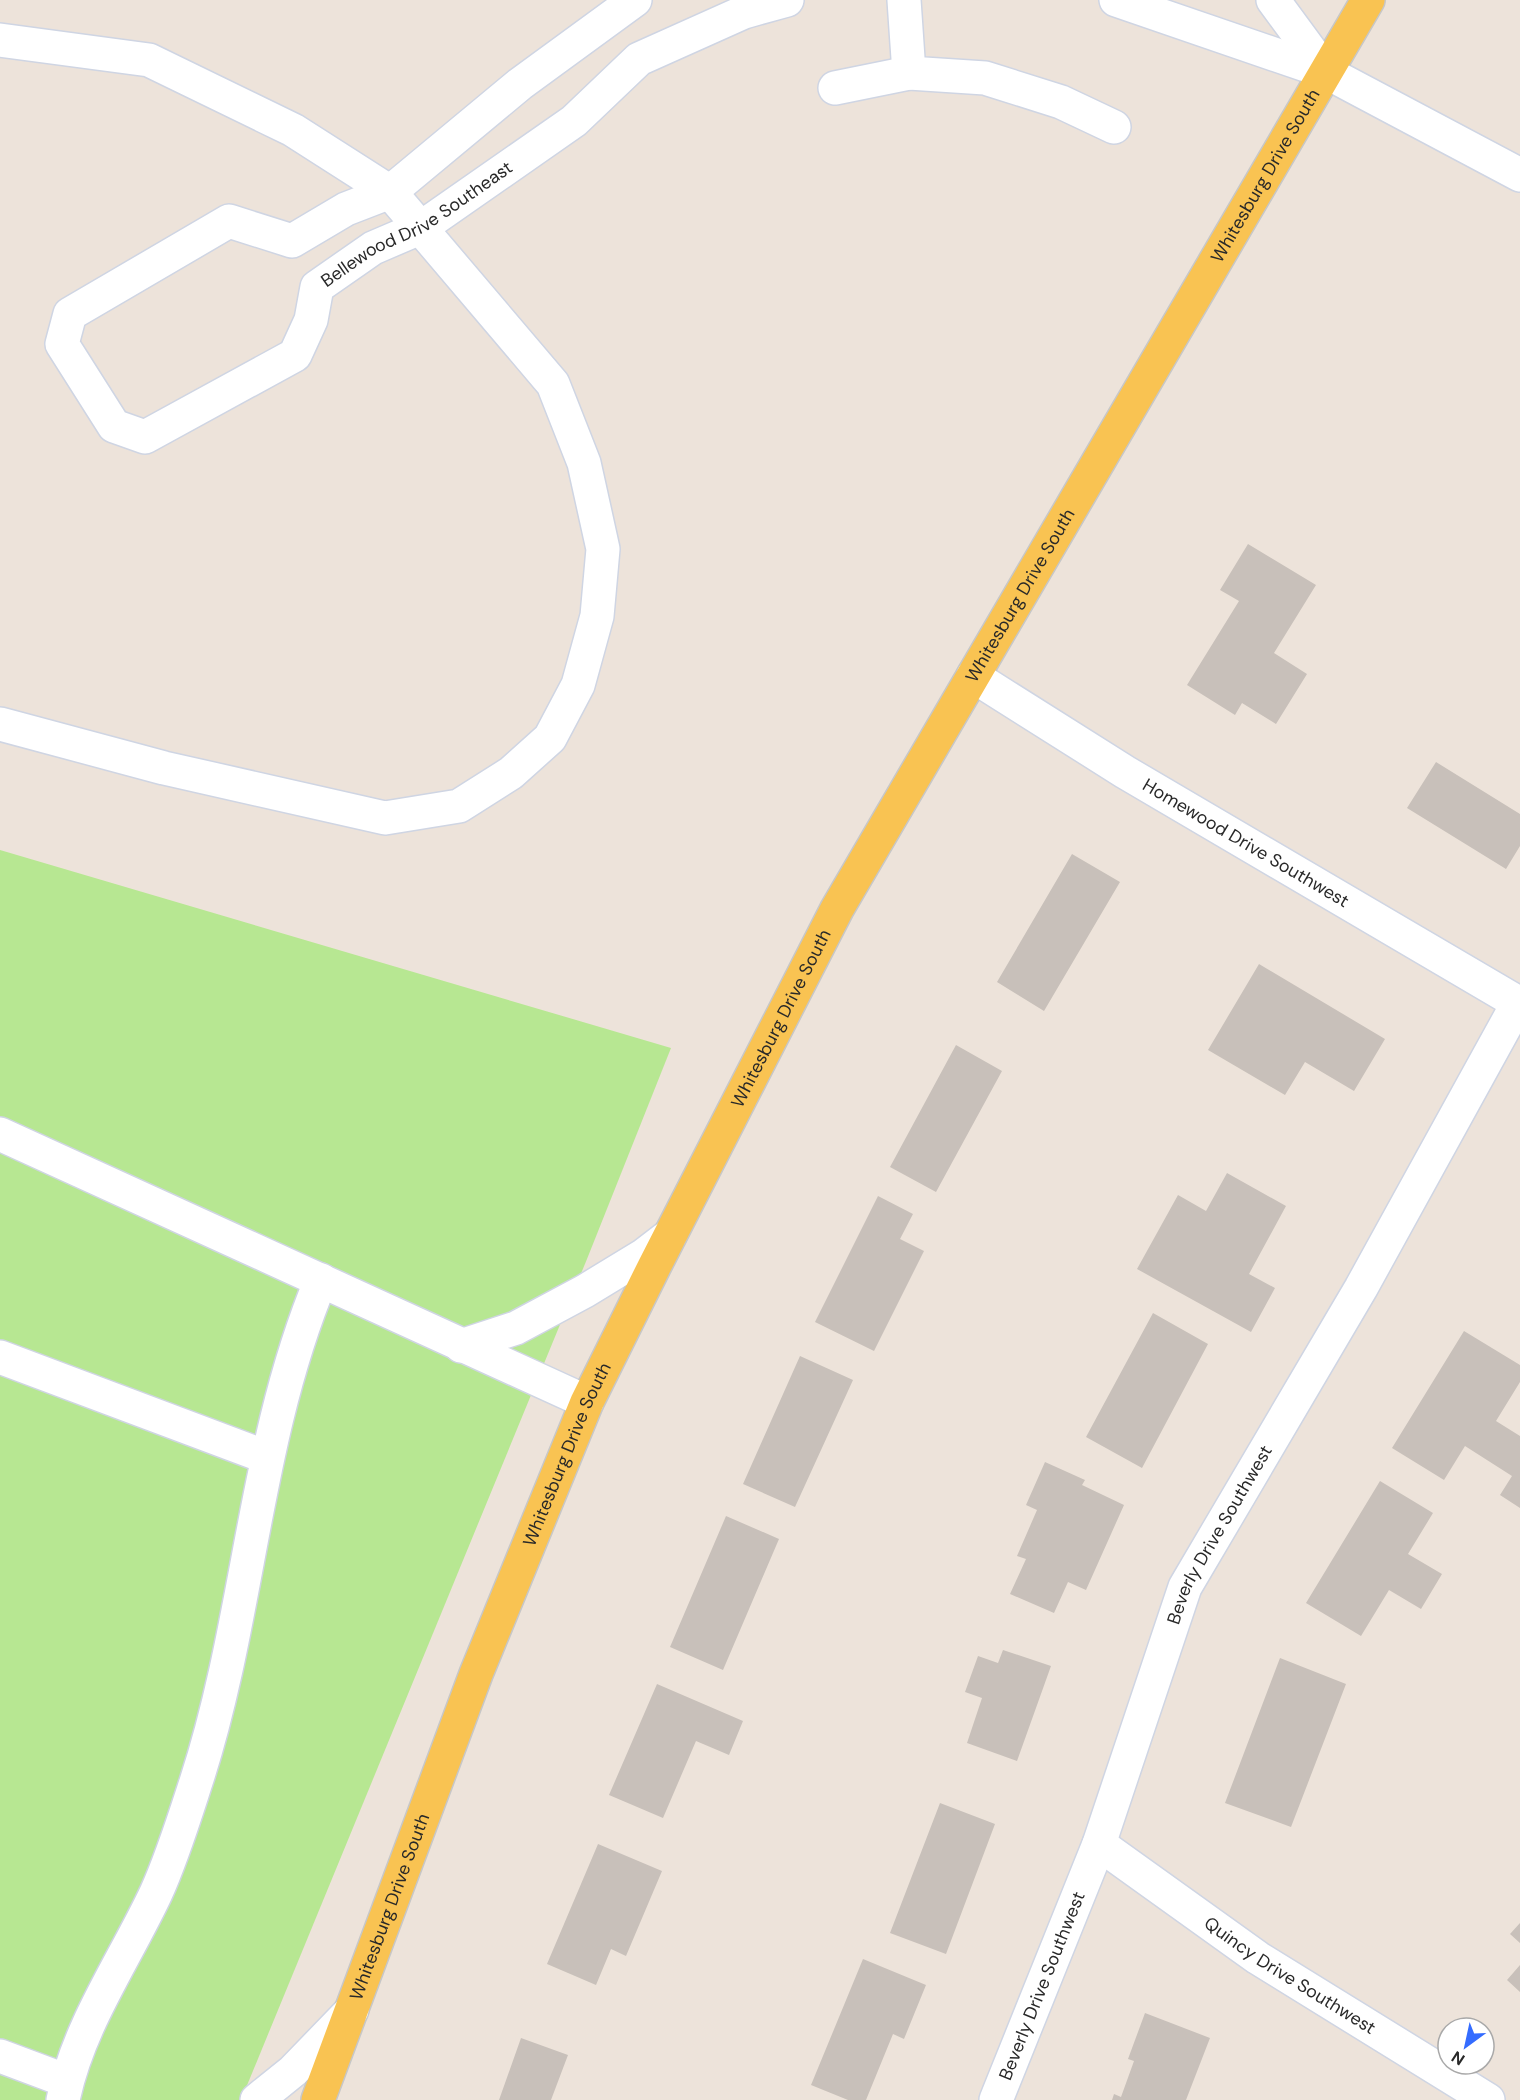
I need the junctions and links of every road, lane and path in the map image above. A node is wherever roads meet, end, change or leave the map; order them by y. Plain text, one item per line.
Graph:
1 (786, 0) edge
2 (904, 0) edge
3 (1116, 0) edge
4 (1273, 0) edge
5 (1368, 0) edge
6 (633, 1) edge
7 (0, 40) edge
8 (1326, 72) junction
9 (909, 73) junction
10 (835, 88) dead end
11 (1114, 127) dead end
12 (1520, 175) edge
13 (390, 192) junction
14 (422, 227) junction
15 (973, 676) junction
16 (0, 724) edge
17 (1519, 1004) edge
18 (0, 1134) edge
19 (670, 1235) junction
20 (321, 1280) junction
21 (461, 1346) junction
22 (0, 1357) edge
23 (587, 1402) junction
24 (266, 1457) junction
25 (1098, 1844) junction
26 (352, 2010) junction
27 (0, 2056) edge
28 (65, 2091) edge
29 (257, 2100) edge
30 (318, 2100) edge
31 (996, 2100) edge
32 (1488, 2100) edge

1 - 14 street, Bellewood Drive Southeast
2 - 9 street
3 - 8 street
4 - 8 street
5 - 8 main road, Whitesburg Drive South
6 - 13 street, Bellewood Drive Southeast
7 - 13 street
8 - 12 street
8 - 15 main road, Whitesburg Drive South
9 - 10 street
9 - 11 street
13 - 14 street
13 - 14 street, Bellewood Drive Southeast
14 - 16 street
15 - 17 street, Homewood Drive Southwest
15 - 19 main road, Whitesburg Drive South
17 - 25 street, Beverly Drive Southwest
18 - 20 street
19 - 21 street
19 - 23 main road, Whitesburg Drive South
20 - 21 street
20 - 24 street
21 - 23 street
22 - 24 street
23 - 26 main road, Whitesburg Drive South
24 - 28 street
25 - 31 street, Beverly Drive Southwest
25 - 32 street, Quincy Drive Southwest
26 - 29 street
26 - 30 main road, Whitesburg Drive South
27 - 28 street

